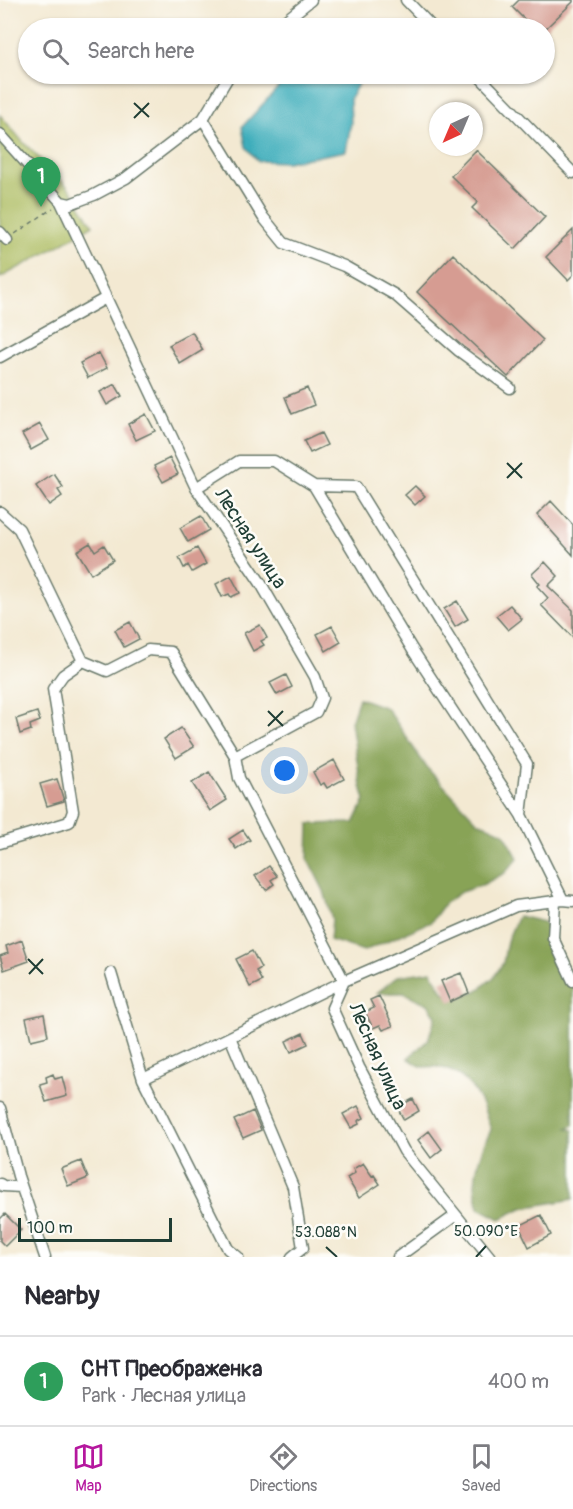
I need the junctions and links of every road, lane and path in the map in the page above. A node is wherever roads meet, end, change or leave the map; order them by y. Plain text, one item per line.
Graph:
1 (311, 0) edge
2 (406, 0) edge
3 (288, 18) edge
4 (423, 18) edge
5 (224, 84) edge
6 (487, 84) edge
7 (203, 119) junction
8 (0, 134) edge
9 (573, 173) edge
10 (61, 202) junction
11 (3, 236) edge
12 (106, 298) junction
13 (0, 357) edge
14 (510, 388) dead end
15 (314, 486) junction
16 (196, 488) junction
17 (0, 512) edge
18 (84, 661) junction
19 (235, 756) junction
20 (521, 815) junction
21 (0, 843) edge
22 (564, 901) edge
23 (111, 973) dead end
24 (344, 981) junction
25 (573, 981) edge
26 (230, 1037) junction
27 (143, 1079) junction
28 (0, 1108) edge
29 (0, 1184) edge
30 (21, 1187) junction
31 (456, 1215) junction
32 (45, 1257) edge
33 (238, 1257) edge
34 (292, 1257) edge
35 (399, 1257) edge
36 (490, 1257) edge

1 - 3 street
2 - 4 street
5 - 7 street
6 - 9 street
7 - 10 street
7 - 14 street
8 - 10 street, Лесная улица
10 - 11 path
10 - 12 street, Лесная улица
12 - 13 street
12 - 16 street, Лесная улица
15 - 16 street
15 - 20 street
15 - 20 street
16 - 19 street, Лесная улица
17 - 18 street
18 - 19 street, Лесная улица
18 - 21 street
19 - 24 street, Лесная улица
20 - 22 street
22 - 24 street
22 - 25 street
23 - 27 street
24 - 26 street
24 - 31 street, Лесная улица
26 - 27 street
26 - 34 street
27 - 33 street
28 - 30 street
29 - 30 street
30 - 32 street
31 - 35 street
31 - 36 street, Лесная улица

